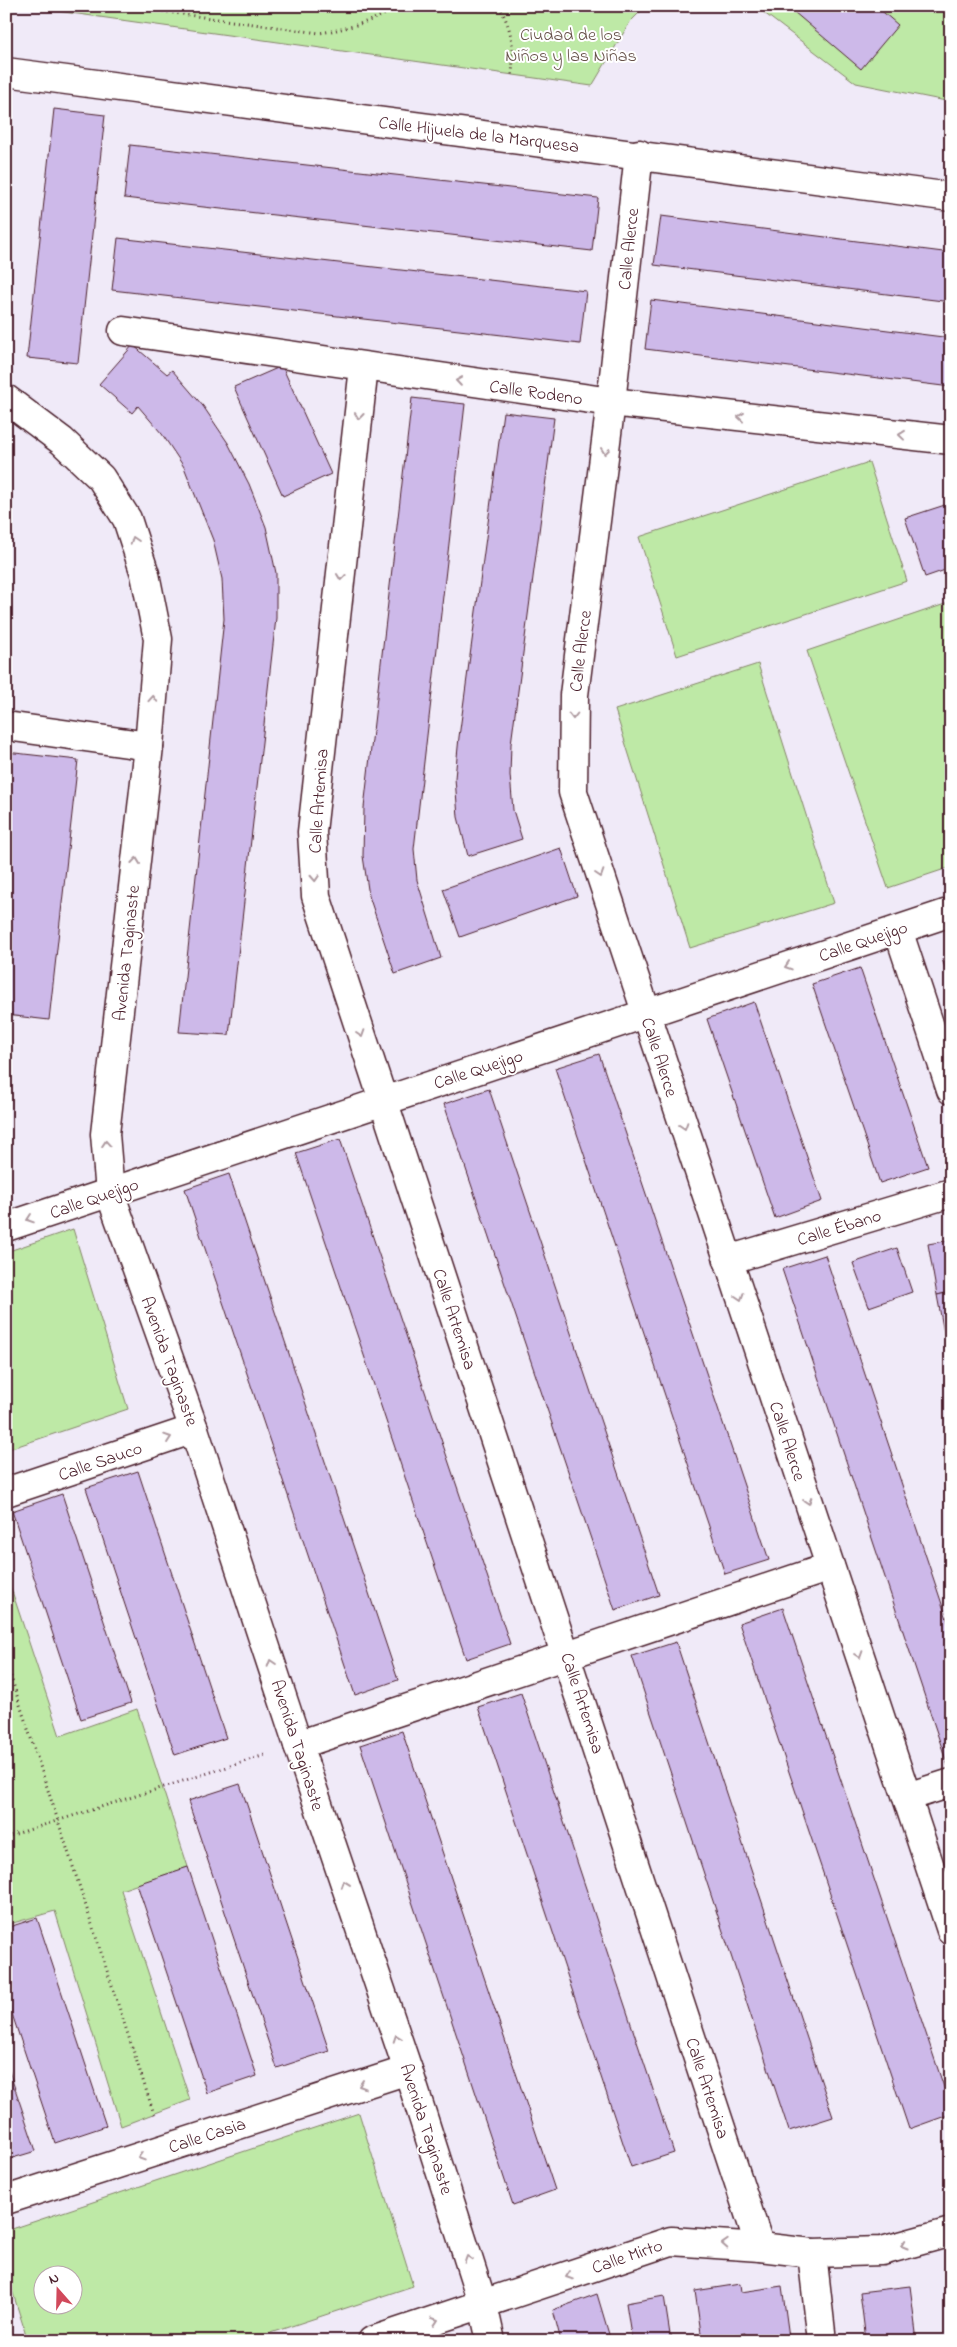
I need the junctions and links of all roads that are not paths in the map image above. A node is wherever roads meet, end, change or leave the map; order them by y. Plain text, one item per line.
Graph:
1 (6, 72) edge
2 (639, 154) junction
3 (951, 196) edge
4 (124, 330) dead end
5 (364, 368) junction
6 (6, 399) edge
7 (611, 402) junction
8 (951, 440) edge
9 (6, 726) edge
10 (149, 746) junction
11 (951, 912) edge
12 (898, 930) junction
13 (646, 1014) junction
14 (951, 1090) edge
15 (382, 1101) junction
16 (110, 1193) junction
17 (951, 1194) edge
18 (6, 1227) edge
19 (728, 1260) junction
20 (194, 1429) junction
21 (6, 1492) edge
22 (830, 1567) junction
23 (567, 1655) junction
24 (298, 1745) junction
25 (951, 1783) edge
26 (907, 1797) junction
27 (951, 1930) edge
28 (408, 2070) junction
29 (6, 2200) edge
30 (951, 2232) edge
31 (760, 2246) junction
32 (812, 2253) junction
33 (483, 2305) junction
34 (372, 2341) edge
35 (491, 2341) edge
36 (822, 2341) edge

1 - 2 street, Calle Hijuela de la Marquesa
2 - 3 street, Calle Hijuela de la Marquesa
2 - 7 street, Calle Alerce
4 - 5 street, Calle Rodeno
7 -> 5 street, Calle Rodeno
5 -> 15 street, Calle Artemisa
10 -> 6 street, Avenida Taginaste
8 -> 7 street, Calle Rodeno
7 -> 13 street, Calle Alerce
9 - 10 street
16 -> 10 street, Avenida Taginaste
11 - 12 street, Calle Quejigo
12 -> 13 street, Calle Quejigo
12 - 14 street
13 - 15 street, Calle Quejigo
13 -> 19 street, Calle Alerce
15 - 16 street, Calle Quejigo
15 - 23 street, Calle Artemisa
16 -> 18 street, Calle Quejigo
16 - 20 street, Avenida Taginaste
17 - 19 street, Calle Ébano
19 -> 22 street, Calle Alerce
21 -> 20 street, Calle Sauco
24 -> 20 street, Avenida Taginaste
22 - 23 street
22 -> 26 street, Calle Alerce
23 - 24 street
23 - 31 street, Calle Artemisa
28 -> 24 street, Avenida Taginaste
25 - 26 street
26 - 27 street, Calle Alerce
28 -> 29 street, Calle Casia
33 -> 28 street, Avenida Taginaste
30 -> 32 street, Calle Mirto
31 - 32 street, Calle Mirto
31 -> 33 street, Calle Mirto
32 - 36 street
34 -> 33 street, Calle Mirto
33 - 35 street, Avenida Taginaste

